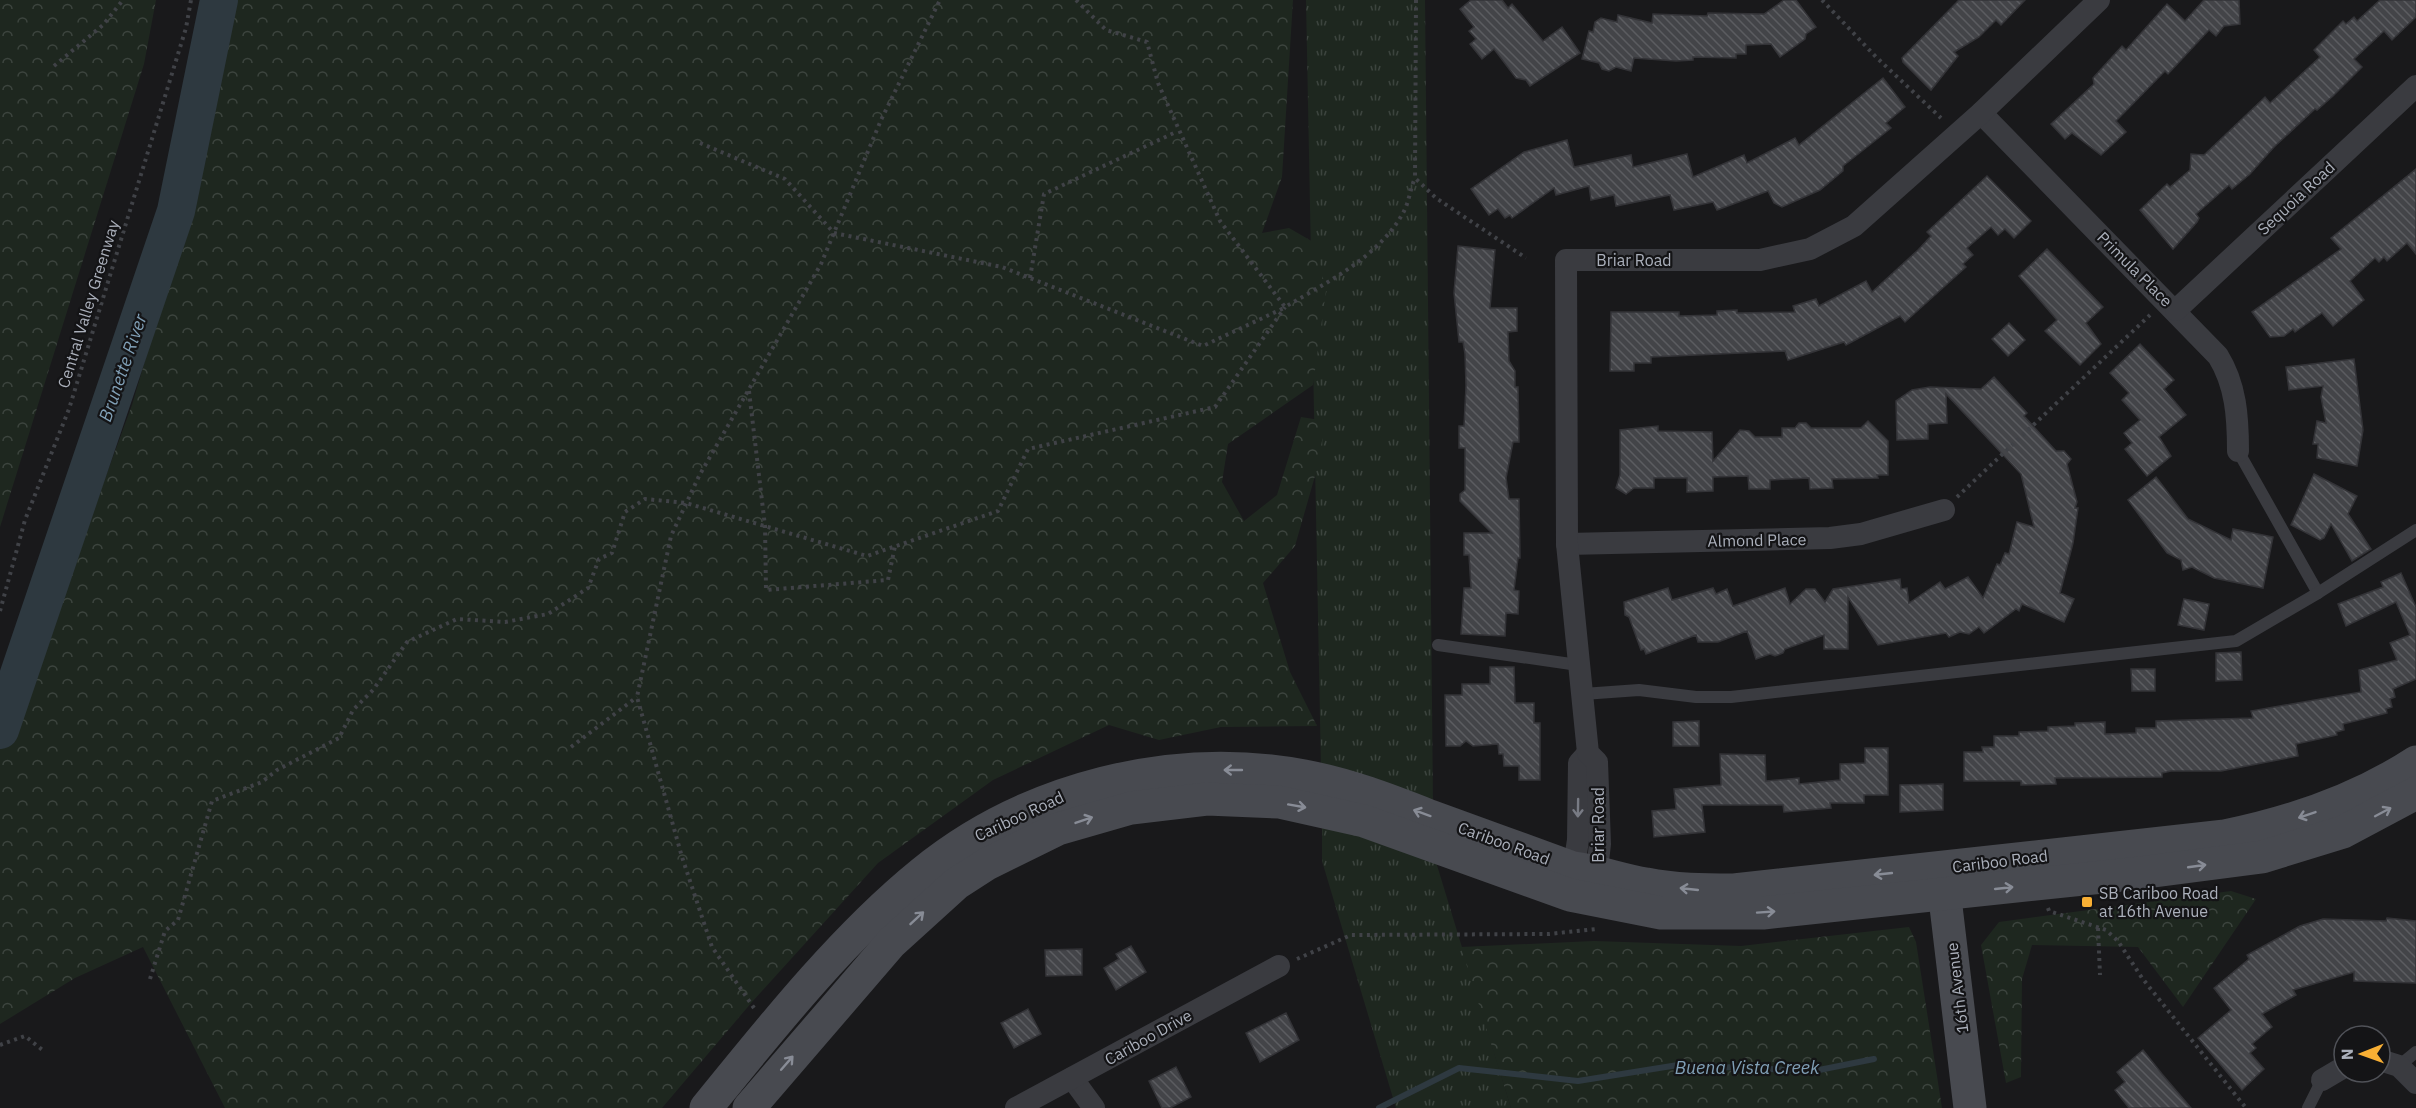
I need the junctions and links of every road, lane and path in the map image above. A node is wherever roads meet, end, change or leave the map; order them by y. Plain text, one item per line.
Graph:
1 (123, 0) edge
2 (191, 0) edge
3 (940, 0) edge
4 (1076, 0) edge
5 (1416, 0) edge
6 (1822, 0) edge
7 (2099, 0) edge
8 (54, 66) dead end
9 (2416, 86) edge
10 (1981, 113) junction
11 (1941, 118) dead end
12 (1176, 132) dead end
13 (700, 143) dead end
14 (1414, 178) junction
15 (834, 233) junction
16 (1526, 258) dead end
17 (1030, 278) junction
18 (1284, 307) junction
19 (2165, 310) junction
20 (749, 390) junction
21 (2238, 451) joint
22 (686, 503) junction
23 (1944, 510) joint
24 (765, 526) junction
25 (2416, 530) edge
26 (1568, 544) junction
27 (895, 546) junction
28 (2318, 593) junction
29 (0, 611) edge
30 (1438, 645) dead end
31 (1578, 664) junction
32 (1583, 694) junction
33 (637, 697) junction
34 (571, 747) dead end
35 (2416, 762) edge
36 (2416, 793) edge
37 (1943, 881) junction
38 (1586, 893) junction
39 (2048, 907) dead end
40 (2098, 928) junction
41 (1279, 966) joint
42 (2100, 975) dead end
43 (150, 979) dead end
44 (765, 1037) junction
45 (0, 1044) edge
46 (45, 1052) dead end
47 (2398, 1059) edge
48 (2332, 1074) edge
49 (1072, 1078) junction
50 (2322, 1080) joint
51 (2416, 1083) edge
52 (706, 1108) edge
53 (749, 1108) edge
54 (1016, 1108) edge
55 (1094, 1108) edge
56 (1970, 1108) edge
57 (2246, 1108) edge
58 (2308, 1108) edge

1 - 8 path
2 - 29 path, Central Valley Greenway
3 - 15 path
4 - 18 path
5 - 14 path
6 - 11 path
7 - 10 street, Briar Road
9 - 19 street, Sequoia Road
10 - 19 street, Primula Place
10 - 26 street, Briar Road
12 - 17 path
13 - 15 path
14 - 16 path
14 - 18 path
15 - 17 path
15 - 20 path
17 - 18 path
18 - 27 path
19 - 21 street, Primula Place
19 - 23 path
20 - 22 path
20 - 24 path
21 - 28 lane
22 - 24 path
22 - 33 path
22 - 43 path
23 - 26 street, Almond Place
24 - 27 path
24 - 27 path
25 - 28 lane
26 - 31 street, Briar Road
28 - 32 lane
30 - 31 lane
31 - 32 street, Briar Road
32 - 38 street, Briar Road
33 - 34 path
33 - 44 path
35 -> 37 street, Cariboo Road
37 -> 36 street, Cariboo Road
37 - 38 street, Cariboo Road
37 - 56 street, 16th Avenue
38 - 41 path
38 -> 44 street, Cariboo Road
53 -> 38 street, Cariboo Road
39 - 40 path
40 - 42 path
40 - 57 path
41 - 49 street, Cariboo Drive
44 - 52 street, Cariboo Road
45 - 46 path
47 - 51 street
48 - 50 street
49 - 54 street, Cariboo Drive
49 - 55 street
50 - 58 lane

